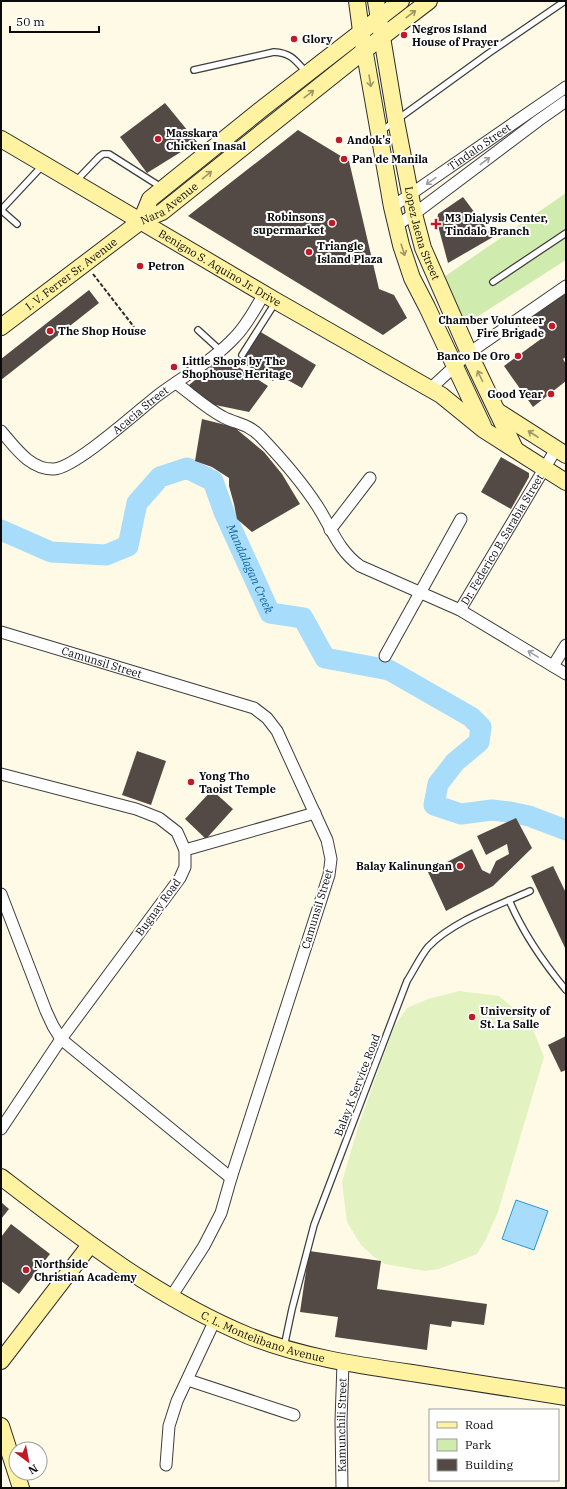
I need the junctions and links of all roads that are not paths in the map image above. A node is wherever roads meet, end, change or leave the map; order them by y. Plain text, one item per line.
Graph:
1 (357, 1) edge
2 (376, 1) edge
3 (401, 1) edge
4 (429, 1) edge
5 (565, 1) edge
6 (378, 18) junction
7 (361, 32) junction
8 (382, 36) junction
9 (365, 50) junction
10 (194, 70) dead end
11 (307, 74) junction
12 (566, 87) edge
13 (566, 101) edge
14 (263, 108) junction
15 (532, 110) junction
16 (539, 120) junction
17 (396, 121) junction
18 (274, 122) junction
19 (378, 133) junction
20 (228, 136) junction
21 (1, 139) edge
22 (239, 149) junction
23 (44, 164) junction
24 (75, 182) junction
25 (163, 189) junction
26 (410, 196) junction
27 (392, 207) junction
28 (1, 210) edge
29 (414, 214) junction
30 (141, 221) junction
31 (17, 224) dead end
32 (397, 225) junction
33 (566, 233) edge
34 (493, 282) dead end
35 (566, 286) edge
36 (270, 298) junction
37 (445, 298) junction
38 (427, 307) junction
39 (1, 327) edge
40 (198, 330) dead end
41 (221, 351) junction
42 (469, 353) junction
43 (242, 355) dead end
44 (454, 365) junction
45 (176, 383) junction
46 (435, 392) junction
47 (469, 398) junction
48 (496, 411) junction
49 (484, 430) junction
50 (1, 431) edge
51 (515, 450) junction
52 (561, 452) edge
53 (544, 469) junction
54 (370, 478) dead end
55 (566, 482) edge
56 (461, 519) dead end
57 (330, 530) junction
58 (421, 592) junction
59 (460, 610) junction
60 (1, 632) edge
61 (566, 645) edge
62 (385, 656) dead end
63 (553, 666) junction
64 (566, 674) edge
65 (1, 774) edge
66 (315, 814) junction
67 (185, 850) junction
68 (530, 891) dead end
69 (1, 894) edge
70 (509, 900) junction
71 (566, 990) edge
72 (61, 1039) junction
73 (1, 1129) edge
74 (1, 1177) edge
75 (231, 1178) junction
76 (90, 1245) junction
77 (171, 1297) junction
78 (215, 1320) junction
79 (284, 1348) junction
80 (1, 1361) edge
81 (343, 1363) junction
82 (188, 1380) junction
83 (566, 1396) edge
84 (294, 1416) dead end
85 (1, 1426) edge
86 (166, 1465) dead end
87 (21, 1488) edge
88 (342, 1488) edge

1 - 7 street, Lopez Jaena Street
2 - 6 street, Lopez Jaena Street
3 - 6 street, Nara Avenue
8 -> 4 street, Nara Avenue
5 - 17 lane
6 - 7 street, Nara Avenue
6 - 8 street, Lopez Jaena Street
7 - 9 street, Lopez Jaena Street
7 - 11 street, Nara Avenue
8 - 9 street, Nara Avenue
8 - 17 street, Lopez Jaena Street
18 -> 9 street, Nara Avenue
9 -> 19 street, Lopez Jaena Street
10 - 11 lane
11 - 14 street, Nara Avenue
12 - 15 street, Tindalo Street
13 - 16 street, Tindalo Street
14 - 18 street
14 - 20 street, Nara Avenue
15 - 16 street
15 -> 26 street, Tindalo Street
29 -> 16 street, Tindalo Street
17 - 19 lane
17 - 26 street, Lopez Jaena Street
18 - 22 street, Nara Avenue
19 - 27 street, Lopez Jaena Street
20 - 22 street
20 - 25 street, Nara Avenue
21 - 23 street, Benigno S. Aquino Jr. Drive
30 -> 22 street, Nara Avenue
23 - 24 street, Benigno S. Aquino Jr. Drive
23 - 28 lane
24 - 25 lane
24 - 30 street, Benigno S. Aquino Jr. Drive
25 - 30 street, Nara Avenue
26 - 27 street, Tindalo Street
26 - 29 street, Lopez Jaena Street
27 - 32 street, Lopez Jaena Street
28 - 31 lane
29 - 32 street, Tindalo Street
29 - 37 street, Lopez Jaena Street
30 - 36 street, Benigno S. Aquino Jr. Drive
30 - 39 street, I. V. Ferrer Sr. Avenue
32 -> 38 street, Lopez Jaena Street
33 - 34 lane
35 - 42 street
36 - 41 street, Acacia Street
36 - 43 lane
36 - 46 street, Benigno S. Aquino Jr. Drive
37 - 38 street
37 - 42 street, Lopez Jaena Street
38 - 44 street, Lopez Jaena Street
40 - 41 lane
41 - 45 street, Acacia Street
42 - 44 street
48 -> 42 street, Lopez Jaena Street
44 - 46 street
44 - 47 street, Lopez Jaena Street
45 - 50 street, Acacia Street
45 - 57 street
46 - 47 street, Benigno S. Aquino Jr. Drive
46 - 49 street, Benigno S. Aquino Jr. Drive
47 - 48 street, Benigno S. Aquino Jr. Drive
47 - 49 street, Lopez Jaena Street
48 - 51 street, Lopez Jaena Street
52 -> 48 street, Benigno S. Aquino Jr. Drive
49 - 51 street, Benigno S. Aquino Jr. Drive
51 - 53 street, Benigno S. Aquino Jr. Drive
52 - 53 street, Dr. Federico B. Sarabia Street
53 - 55 street, Benigno S. Aquino Jr. Drive
53 - 59 street, Dr. Federico B. Sarabia Street
54 - 57 street
56 - 58 street
57 - 58 street
58 - 59 street
58 - 62 street
63 -> 59 street
60 - 66 street, Camunsil Street
61 - 63 street
63 - 64 street
65 - 67 street, Bugnay Road
66 - 67 street
66 - 75 street, Camunsil Street
67 - 72 street, Bugnay Road
68 - 70 lane, Balay K Service Road
69 - 72 street
70 - 71 lane
70 - 79 lane, Balay K Service Road
72 - 73 street, Bugnay Road
72 - 75 street
74 - 76 street, C. L. Montelibano Avenue
75 - 77 street, Camunsil Street
76 - 77 street, C. L. Montelibano Avenue
76 - 80 street
77 - 78 street, C. L. Montelibano Avenue
78 - 79 street, C. L. Montelibano Avenue
78 - 82 street
79 - 81 street, C. L. Montelibano Avenue
81 - 83 street, C. L. Montelibano Avenue
81 - 88 street, Kamunchili Street
82 - 84 street
82 - 86 street
85 - 87 street

